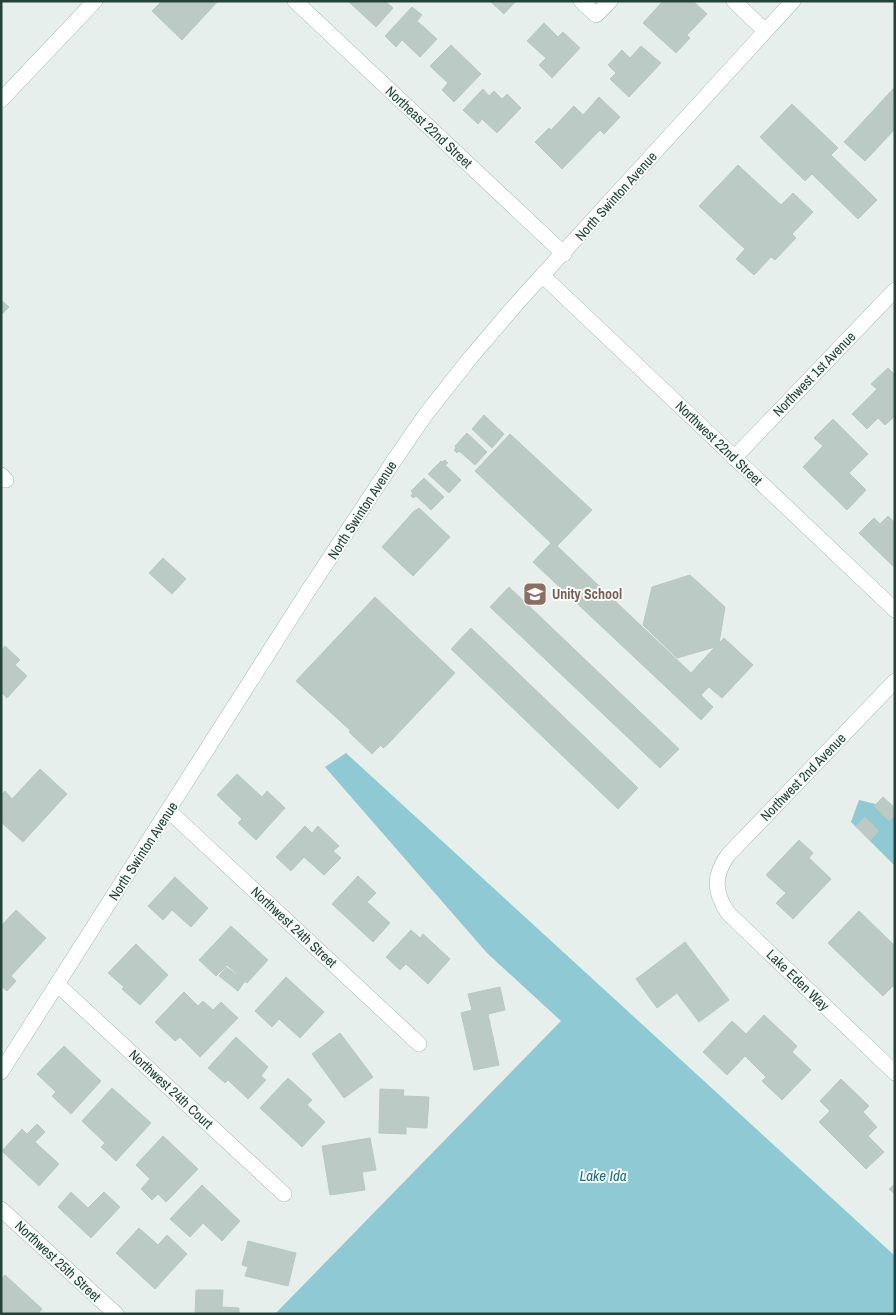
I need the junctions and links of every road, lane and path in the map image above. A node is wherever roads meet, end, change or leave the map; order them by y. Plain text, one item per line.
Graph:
1 (95, 1) edge
2 (295, 1) edge
3 (581, 1) edge
4 (610, 1) edge
5 (734, 1) edge
6 (793, 1) edge
7 (765, 31) junction
8 (4, 91) edge
9 (564, 254) junction
10 (543, 276) junction
11 (895, 290) edge
12 (734, 458) junction
13 (895, 610) edge
14 (895, 681) edge
15 (169, 811) junction
16 (717, 878) joint
17 (57, 984) junction
18 (419, 1044) dead end
19 (1, 1072) edge
20 (895, 1073) edge
21 (284, 1194) dead end
22 (1, 1209) edge
23 (116, 1314) edge

1 - 8 street
2 - 9 street, Northeast 22nd Street
3 - 4 street
5 - 7 street
6 - 7 street, North Swinton Avenue
7 - 9 street, North Swinton Avenue
9 - 10 street, North Swinton Avenue
10 - 12 street, Northwest 22nd Street
10 - 15 street, North Swinton Avenue
11 - 12 street, Northwest 1st Avenue
12 - 13 street, Northwest 22nd Street
14 - 16 street, Northwest 2nd Avenue
15 - 17 street, North Swinton Avenue
15 - 18 street, Northwest 24th Street
16 - 20 street, Lake Eden Way
17 - 19 street, North Swinton Avenue
17 - 21 street, Northwest 24th Court
22 - 23 street, Northwest 25th Street

